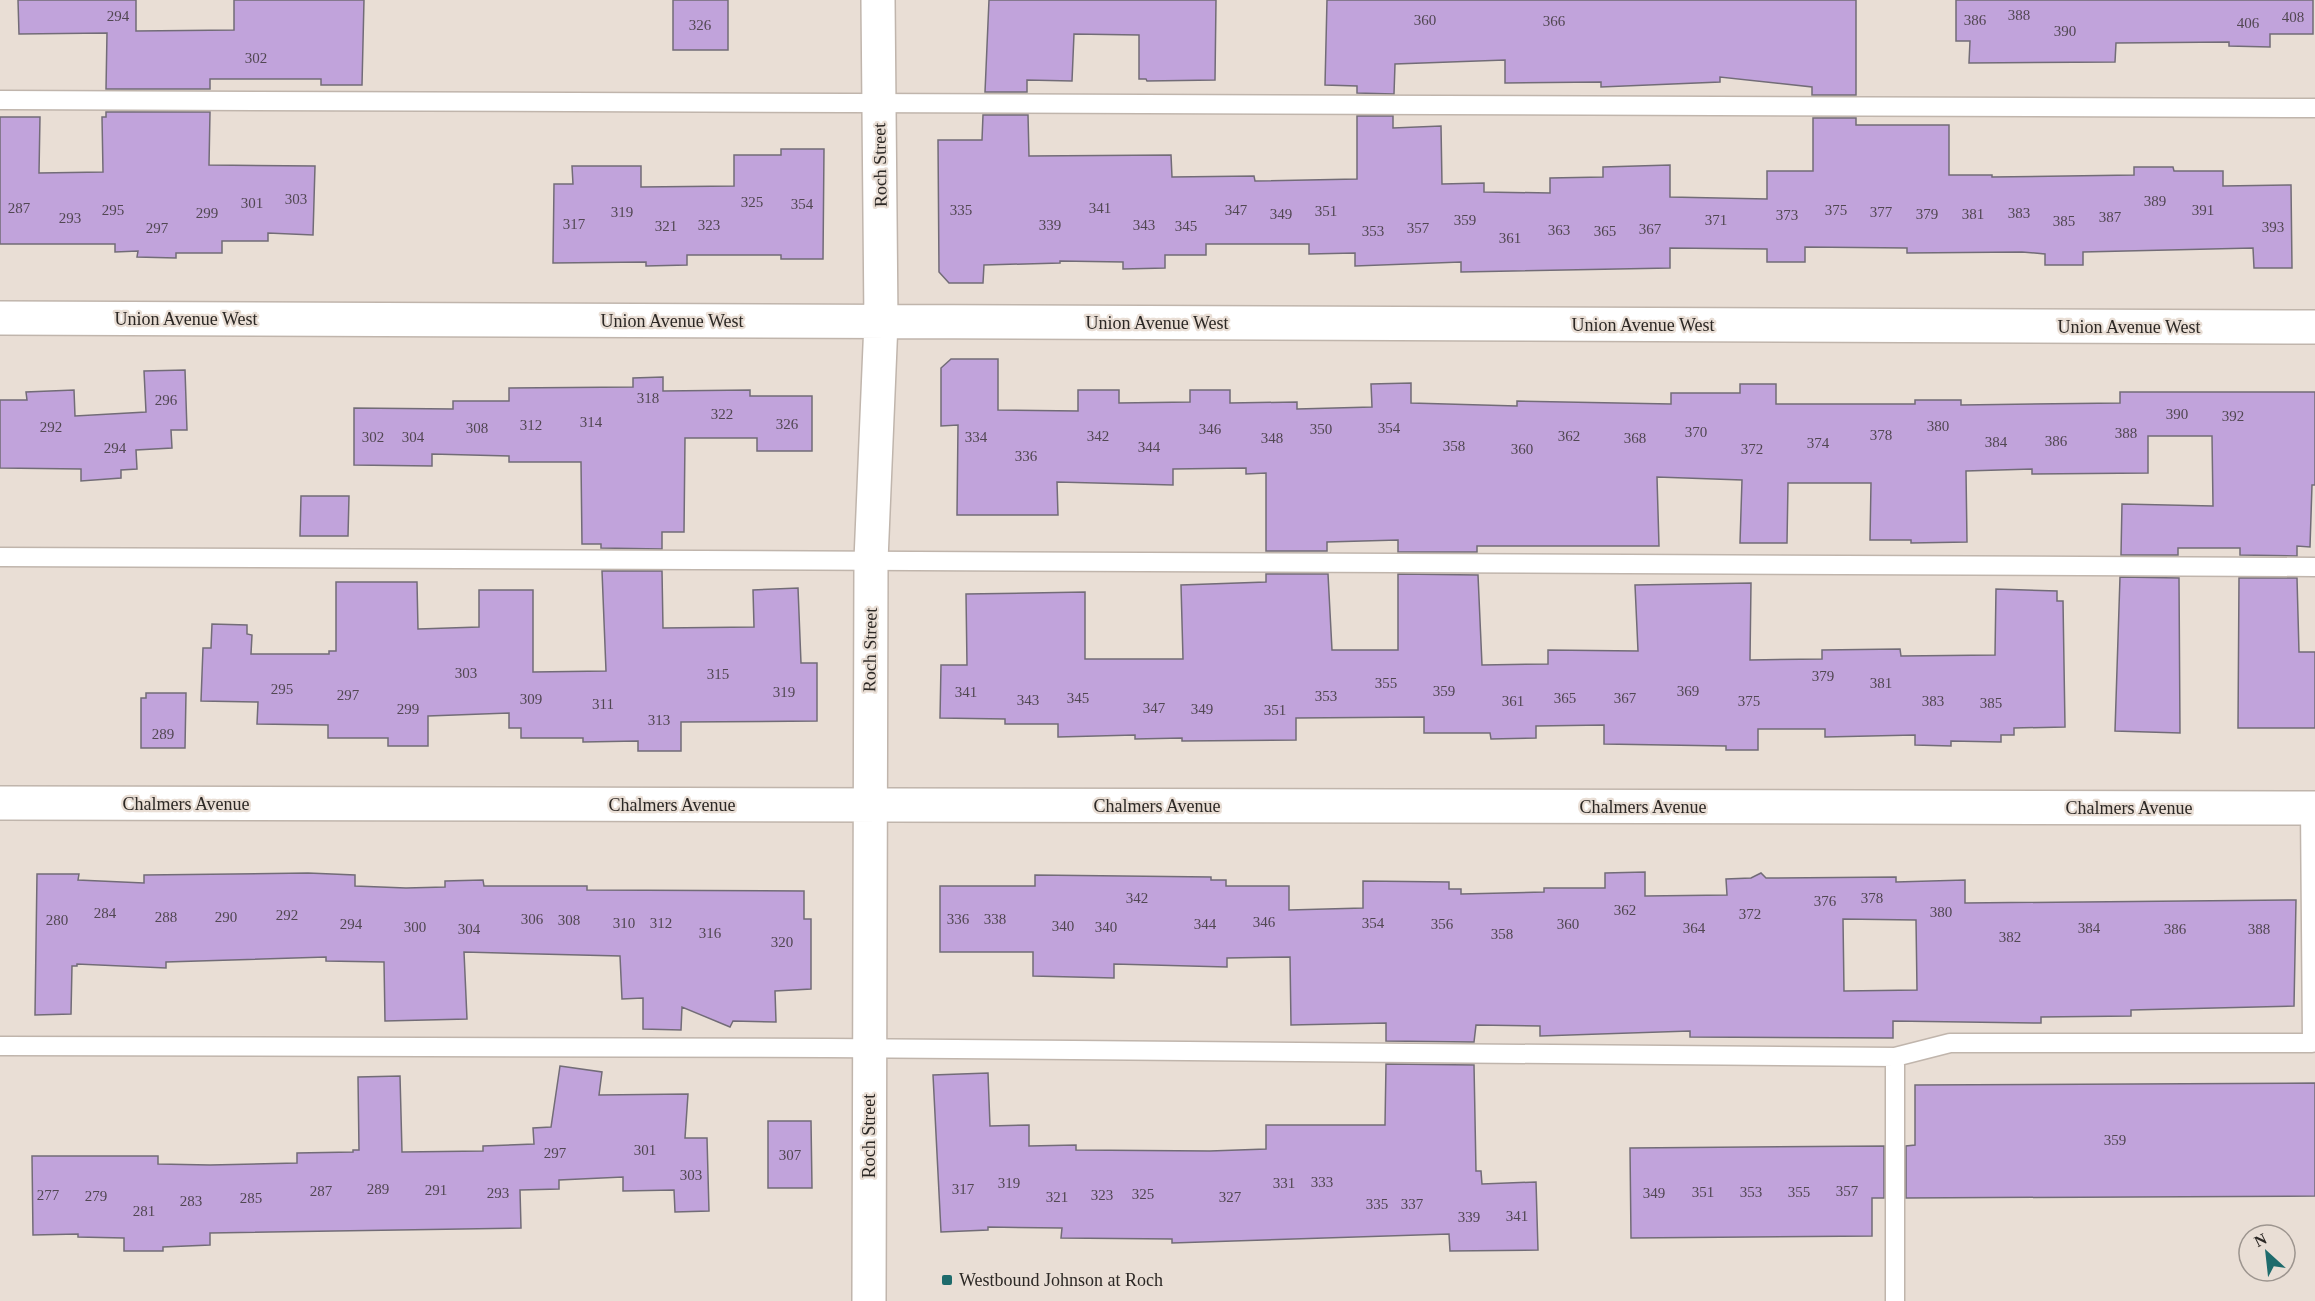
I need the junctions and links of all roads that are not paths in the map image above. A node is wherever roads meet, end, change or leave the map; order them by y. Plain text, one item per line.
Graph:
1 (878, 0) edge
2 (0, 100) edge
3 (879, 103) junction
4 (2315, 108) edge
5 (0, 318) edge
6 (881, 322) junction
7 (2315, 327) edge
8 (0, 557) edge
9 (871, 560) junction
10 (2315, 567) edge
11 (0, 803) edge
12 (869, 806) junction
13 (2312, 808) edge
14 (0, 1046) edge
15 (869, 1049) junction
16 (1894, 1057) junction
17 (869, 1301) edge
18 (1895, 1301) edge

1 - 3 street, Roch Street
2 - 3 lane
3 - 4 lane
3 - 6 street, Roch Street
5 - 6 street, Union Avenue West
6 - 7 street, Union Avenue West
6 - 9 street, Roch Street
8 - 9 lane
9 - 10 lane
9 - 12 street, Roch Street
11 - 12 street, Chalmers Avenue
12 - 13 street, Chalmers Avenue
12 - 15 street, Roch Street
13 - 16 lane
14 - 15 lane
15 - 16 lane
15 - 17 street, Roch Street
16 - 18 lane

